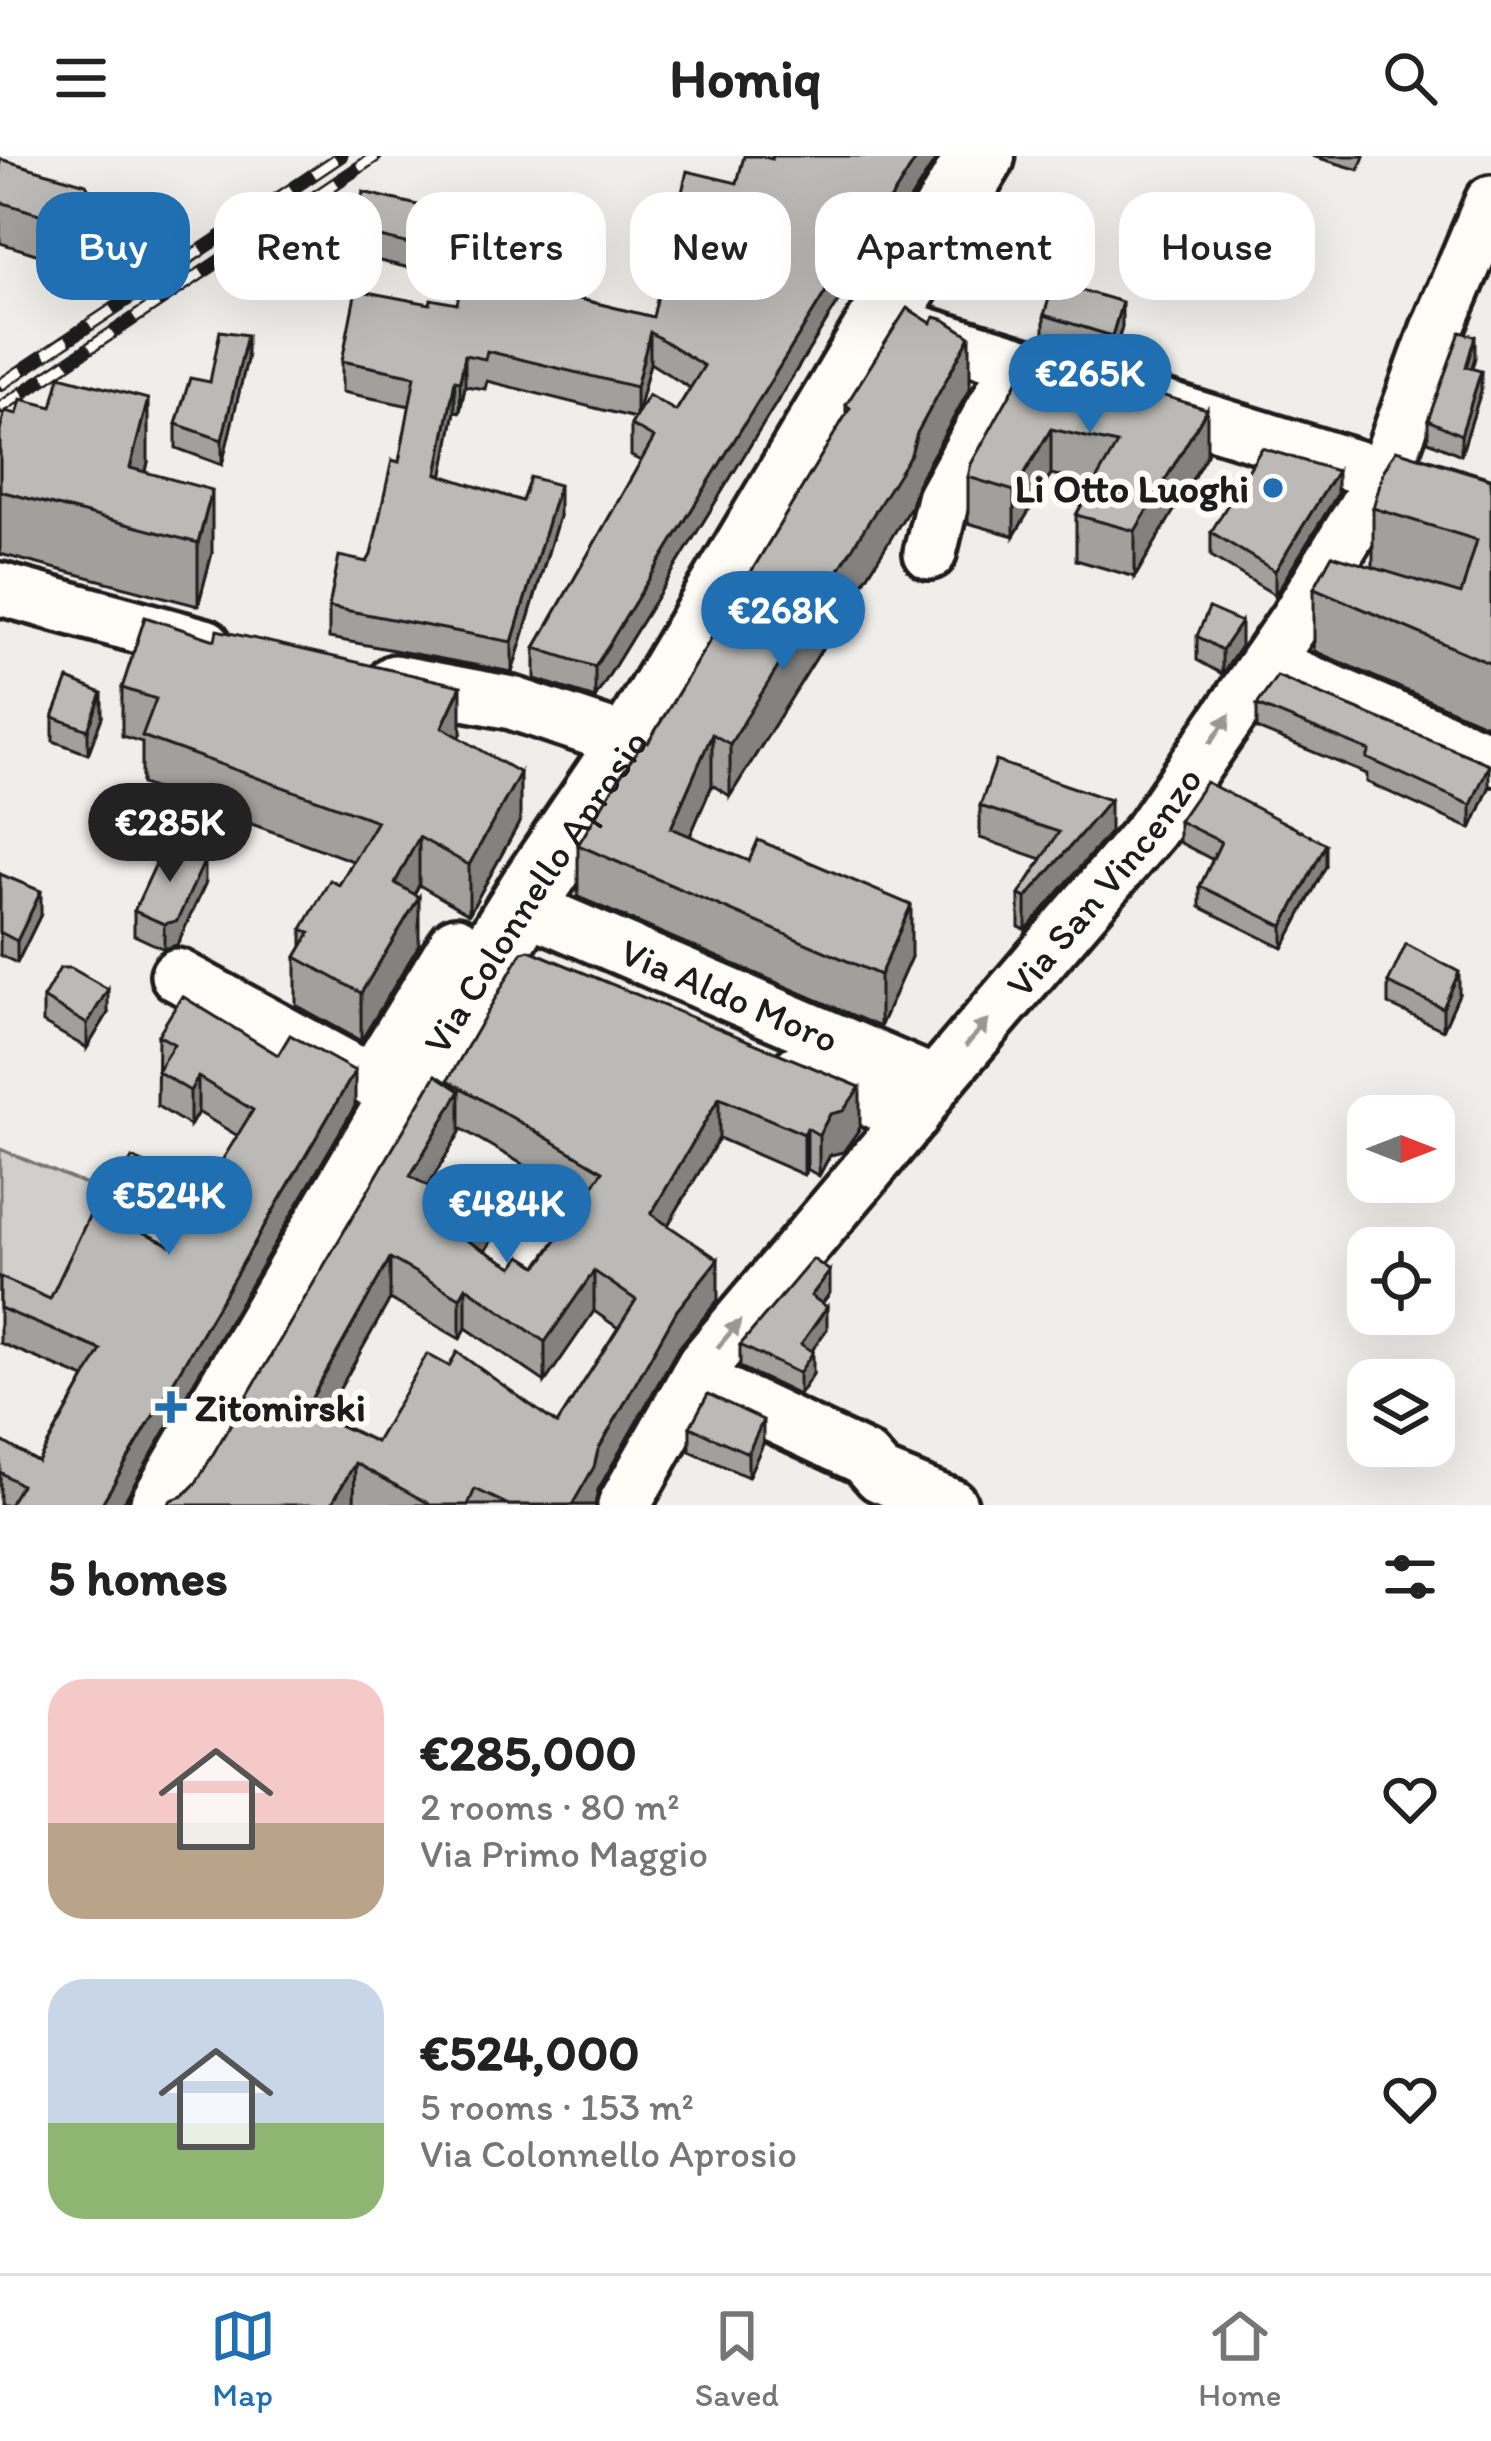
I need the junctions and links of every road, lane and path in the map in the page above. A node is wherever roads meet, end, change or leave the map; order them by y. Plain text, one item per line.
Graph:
1 (981, 156) edge
2 (1491, 202) edge
3 (882, 321) junction
4 (1018, 363) junction
5 (1412, 397) junction
6 (1314, 456) junction
7 (1383, 477) junction
8 (1491, 508) edge
9 (930, 553) dead end
10 (0, 589) edge
11 (242, 652) edge
12 (1266, 663) junction
13 (360, 674) edge
14 (632, 743) junction
15 (1491, 759) edge
16 (492, 932) junction
17 (177, 975) dead end
18 (393, 1080) junction
19 (923, 1100) junction
20 (694, 1379) junction
21 (164, 1505) edge
22 (624, 1505) edge
23 (951, 1505) edge

1 - 3 main road, Via Colonnello Aprosio
2 - 5 street, Via San Vincenzo
3 - 4 street
3 - 14 main road, Via Colonnello Aprosio
4 - 6 street
4 - 9 street
5 - 6 street
5 - 7 street, Via San Vincenzo
6 - 7 street
7 - 8 street
7 - 12 street, Via San Vincenzo
10 - 11 street
12 - 15 street
19 -> 12 street, Via San Vincenzo
13 - 14 street
14 - 16 main road, Via Colonnello Aprosio
16 - 18 main road, Via Colonnello Aprosio
16 - 19 street, Via Aldo Moro
17 - 18 street
18 - 21 main road, Via Colonnello Aprosio
20 -> 19 street, Via San Vincenzo
20 - 22 street, Via San Vincenzo
20 - 23 street

